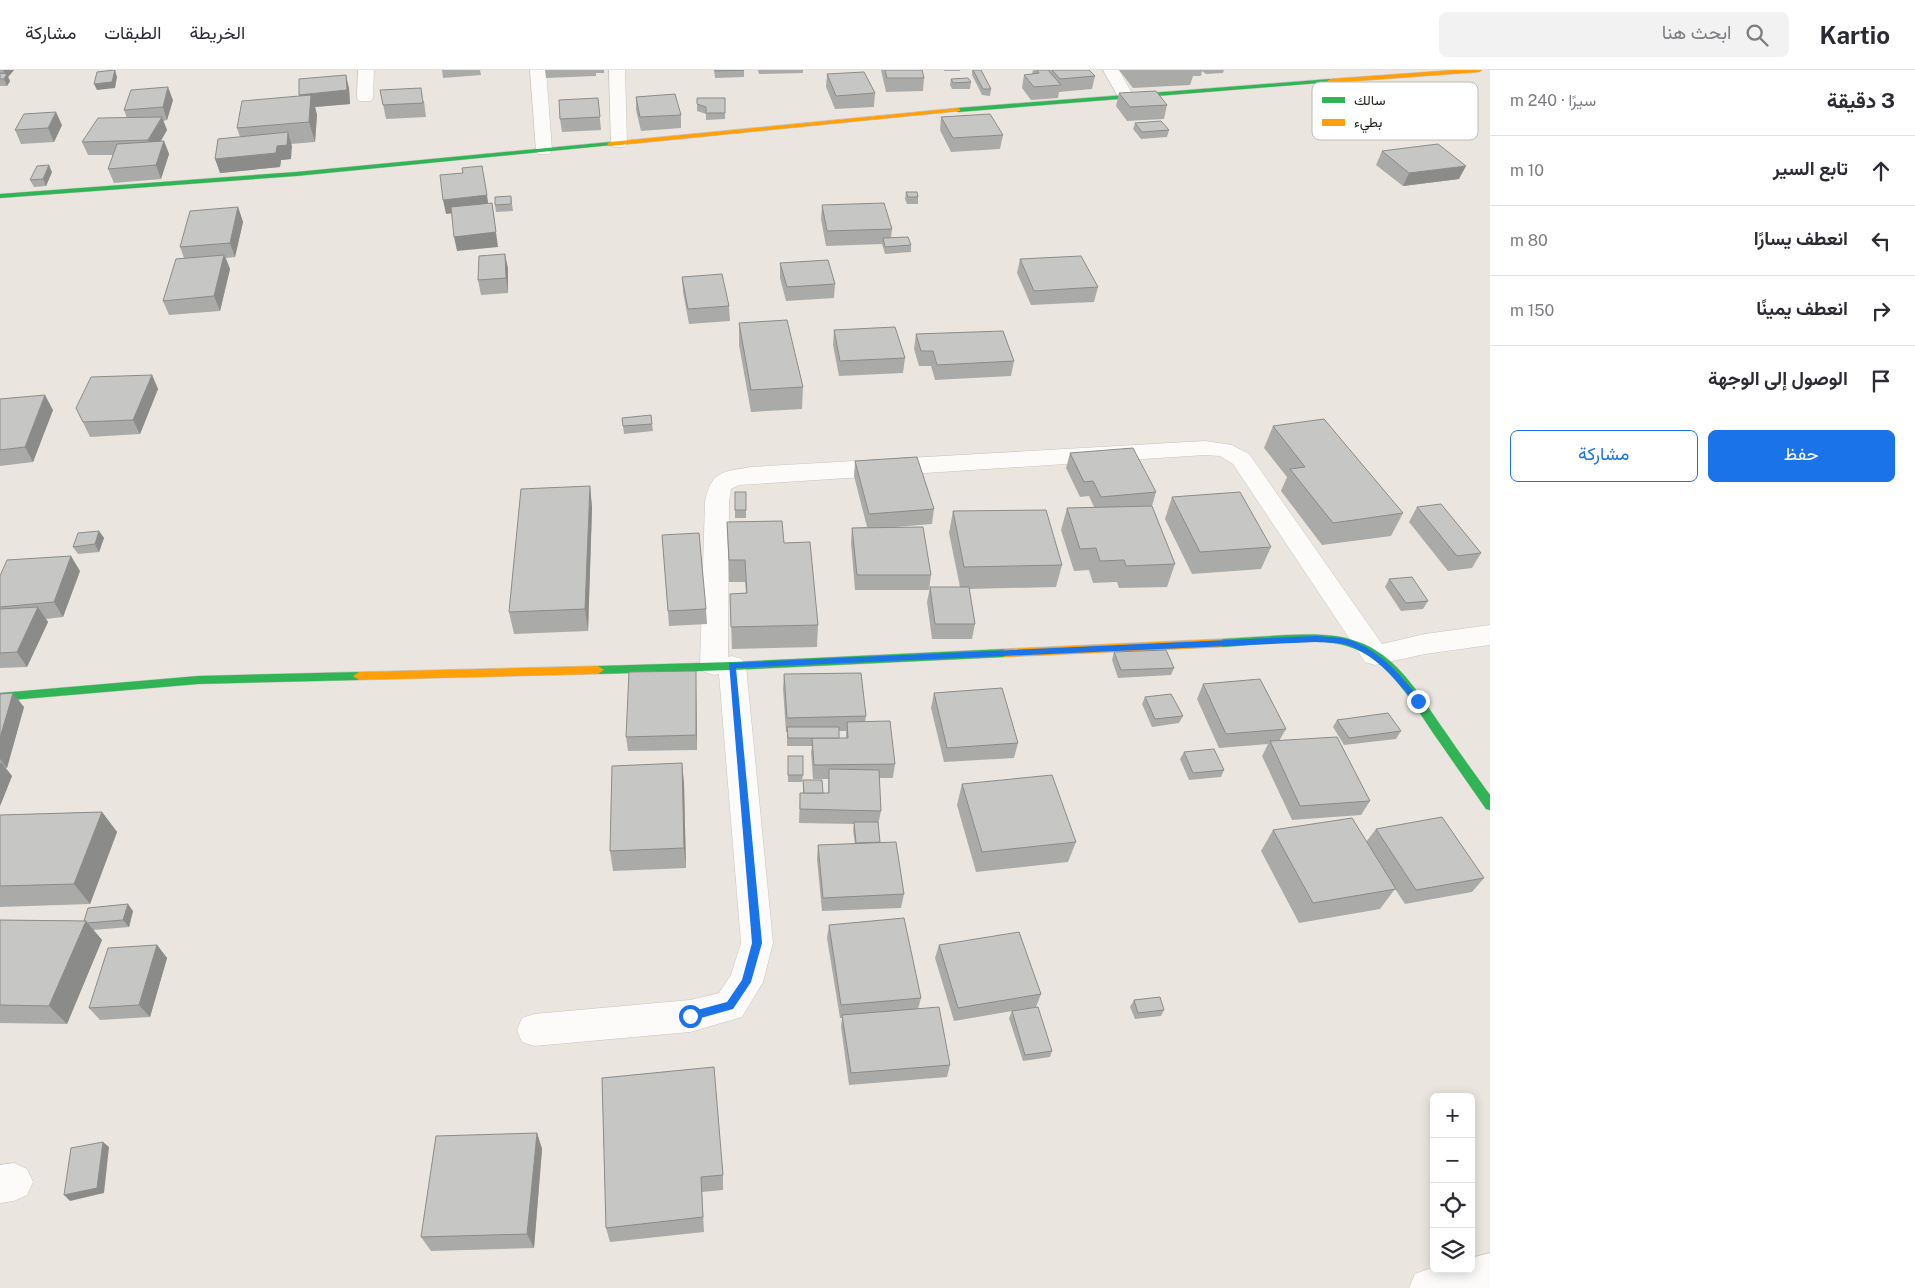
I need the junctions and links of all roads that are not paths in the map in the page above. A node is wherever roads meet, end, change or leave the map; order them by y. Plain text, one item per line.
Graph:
1 (366, 70) edge
2 (538, 70) edge
3 (617, 70) edge
4 (1111, 70) edge
5 (1479, 70) edge
6 (1322, 82) edge
7 (1312, 83) edge
8 (1126, 97) junction
9 (365, 98) dead end
10 (618, 143) junction
11 (544, 150) junction
12 (0, 196) edge
13 (1490, 635) edge
14 (1374, 655) junction
15 (723, 665) junction
16 (0, 697) edge
17 (1490, 805) edge
18 (534, 1030) dead end
19 (1490, 1273) edge
20 (1429, 1288) edge

1 - 9 street
2 - 11 street
3 - 10 street
4 - 8 street
5 - 6 street
7 - 8 street
8 - 10 street
10 - 11 street
11 - 12 street
13 - 14 street
14 - 15 street
14 - 15 street
14 - 17 street
15 - 16 street
15 - 18 street
19 - 20 street

